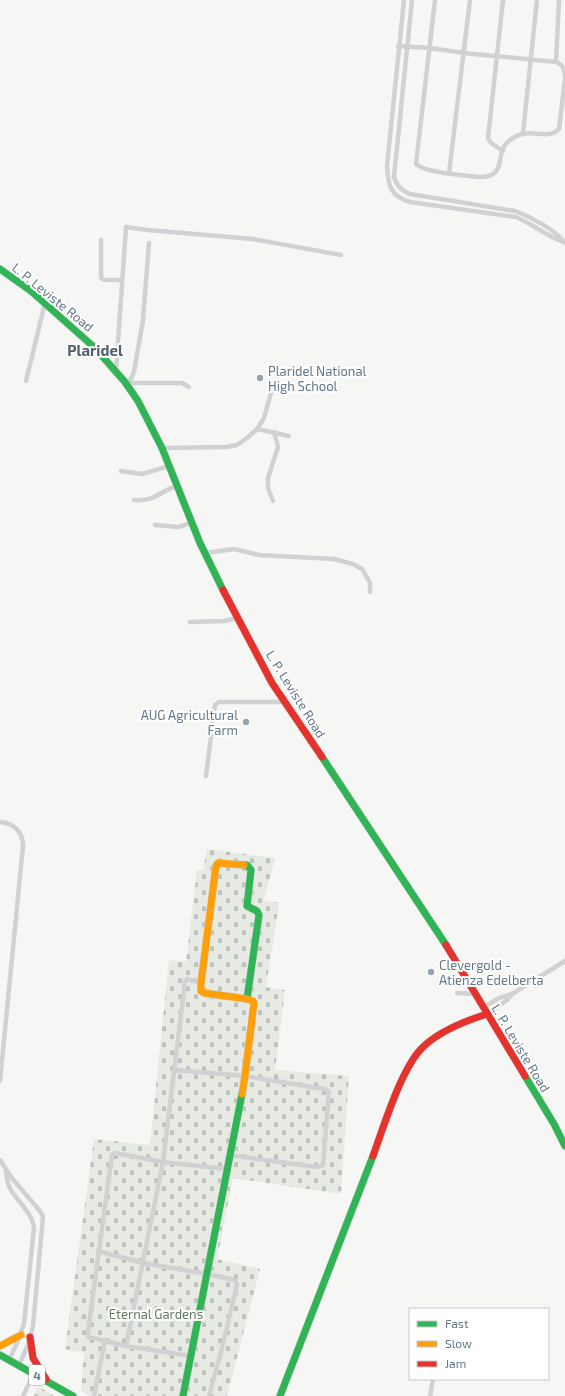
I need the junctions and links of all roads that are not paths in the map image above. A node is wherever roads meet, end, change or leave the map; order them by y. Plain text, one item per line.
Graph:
1 (404, 0) edge
2 (412, 0) edge
3 (435, 0) edge
4 (470, 0) edge
5 (503, 0) edge
6 (537, 0) edge
7 (559, 0) edge
8 (398, 46) junction
9 (408, 46) junction
10 (430, 48) junction
11 (464, 53) junction
12 (498, 56) junction
13 (532, 59) junction
14 (556, 62) junction
15 (565, 78) edge
16 (523, 133) junction
17 (503, 151) junction
18 (449, 173) junction
19 (101, 240) dead end
20 (565, 242) edge
21 (149, 243) dead end
22 (341, 255) dead end
23 (0, 269) edge
24 (122, 280) junction
25 (45, 304) junction
26 (116, 371) junction
27 (26, 381) dead end
28 (274, 382) dead end
29 (128, 384) junction
30 (189, 387) dead end
31 (257, 428) junction
32 (274, 432) junction
33 (289, 436) dead end
34 (162, 448) junction
35 (169, 466) junction
36 (121, 471) dead end
37 (177, 486) junction
38 (134, 500) dead end
39 (273, 501) dead end
40 (192, 523) junction
41 (155, 525) dead end
42 (205, 553) junction
43 (370, 592) dead end
44 (238, 618) junction
45 (190, 622) dead end
46 (285, 702) junction
47 (206, 776) dead end
48 (0, 822) edge
49 (565, 961) edge
50 (201, 983) junction
51 (457, 993) dead end
52 (474, 994) junction
53 (247, 999) junction
54 (485, 1011) junction
55 (174, 1070) junction
56 (245, 1076) junction
57 (0, 1081) edge
58 (565, 1146) edge
59 (229, 1155) junction
60 (0, 1160) edge
61 (163, 1162) junction
62 (226, 1169) junction
63 (6, 1170) junction
64 (29, 1197) junction
65 (20, 1203) junction
66 (98, 1251) junction
67 (143, 1263) junction
68 (207, 1274) junction
69 (21, 1335) junction
70 (30, 1337) junction
71 (105, 1340) junction
72 (0, 1346) edge
73 (126, 1346) junction
74 (0, 1355) edge
75 (190, 1356) junction
76 (9, 1360) junction
77 (20, 1366) junction
78 (34, 1373) junction
79 (46, 1380) junction
80 (433, 1380) edge
81 (23, 1396) edge
82 (73, 1396) edge
83 (94, 1396) edge
84 (183, 1396) edge
85 (209, 1396) edge
86 (280, 1396) edge
87 (430, 1396) edge

1 - 8 street
2 - 9 street
3 - 10 street
4 - 11 street
5 - 12 street
6 - 13 street
7 - 14 street
8 - 9 street
8 - 20 street
9 - 10 street
9 - 20 street
10 - 11 street
10 - 18 street
11 - 12 street
11 - 18 street
12 - 13 street
12 - 17 street
13 - 14 street
13 - 16 street
14 - 15 street
15 - 16 street
16 - 17 street
17 - 18 street
19 - 24 street
21 - 29 street
22 - 24 street
23 - 25 main road, L. P. Leviste Road
24 - 26 street
25 - 26 main road, L. P. Leviste Road
25 - 27 street
26 - 29 main road, L. P. Leviste Road
28 - 31 street
29 - 30 street
29 - 34 main road, L. P. Leviste Road
31 - 32 street
31 - 34 street
32 - 33 street
32 - 39 street
34 - 35 main road, L. P. Leviste Road
35 - 36 street
35 - 37 main road, L. P. Leviste Road
37 - 38 street
37 - 40 main road, L. P. Leviste Road
40 - 41 street
40 - 42 main road, L. P. Leviste Road
42 - 43 street
42 - 44 main road, L. P. Leviste Road
44 - 45 street
44 - 46 main road, L. P. Leviste Road
46 - 47 street
46 - 52 main road, L. P. Leviste Road
48 - 57 street
49 - 54 street
50 - 53 main road
50 - 53 main road
50 - 55 street
51 - 52 street
52 - 54 main road, L. P. Leviste Road
53 - 56 main road
54 - 58 main road, L. P. Leviste Road
54 - 86 main road
55 - 56 street
55 - 61 street
56 - 59 main road
56 - 59 street
59 - 62 main road
60 - 63 street
61 - 62 street
61 - 66 street
61 - 67 street
62 - 68 main road
63 - 64 street
63 - 65 street
64 - 65 street
64 - 70 street
65 - 69 street
66 - 67 street
66 - 71 street
67 - 68 street
67 - 73 street
68 - 75 main road
68 - 85 street
69 - 72 main road
69 - 76 street
70 - 77 street
70 - 79 main road
71 - 73 street
71 - 83 street
73 - 75 street
74 - 76 main road, 4
75 - 84 main road
76 - 77 main road, 4
77 - 78 main road, 4
78 - 79 main road, 4
78 - 81 street
79 - 82 main road, 4
80 - 87 street

